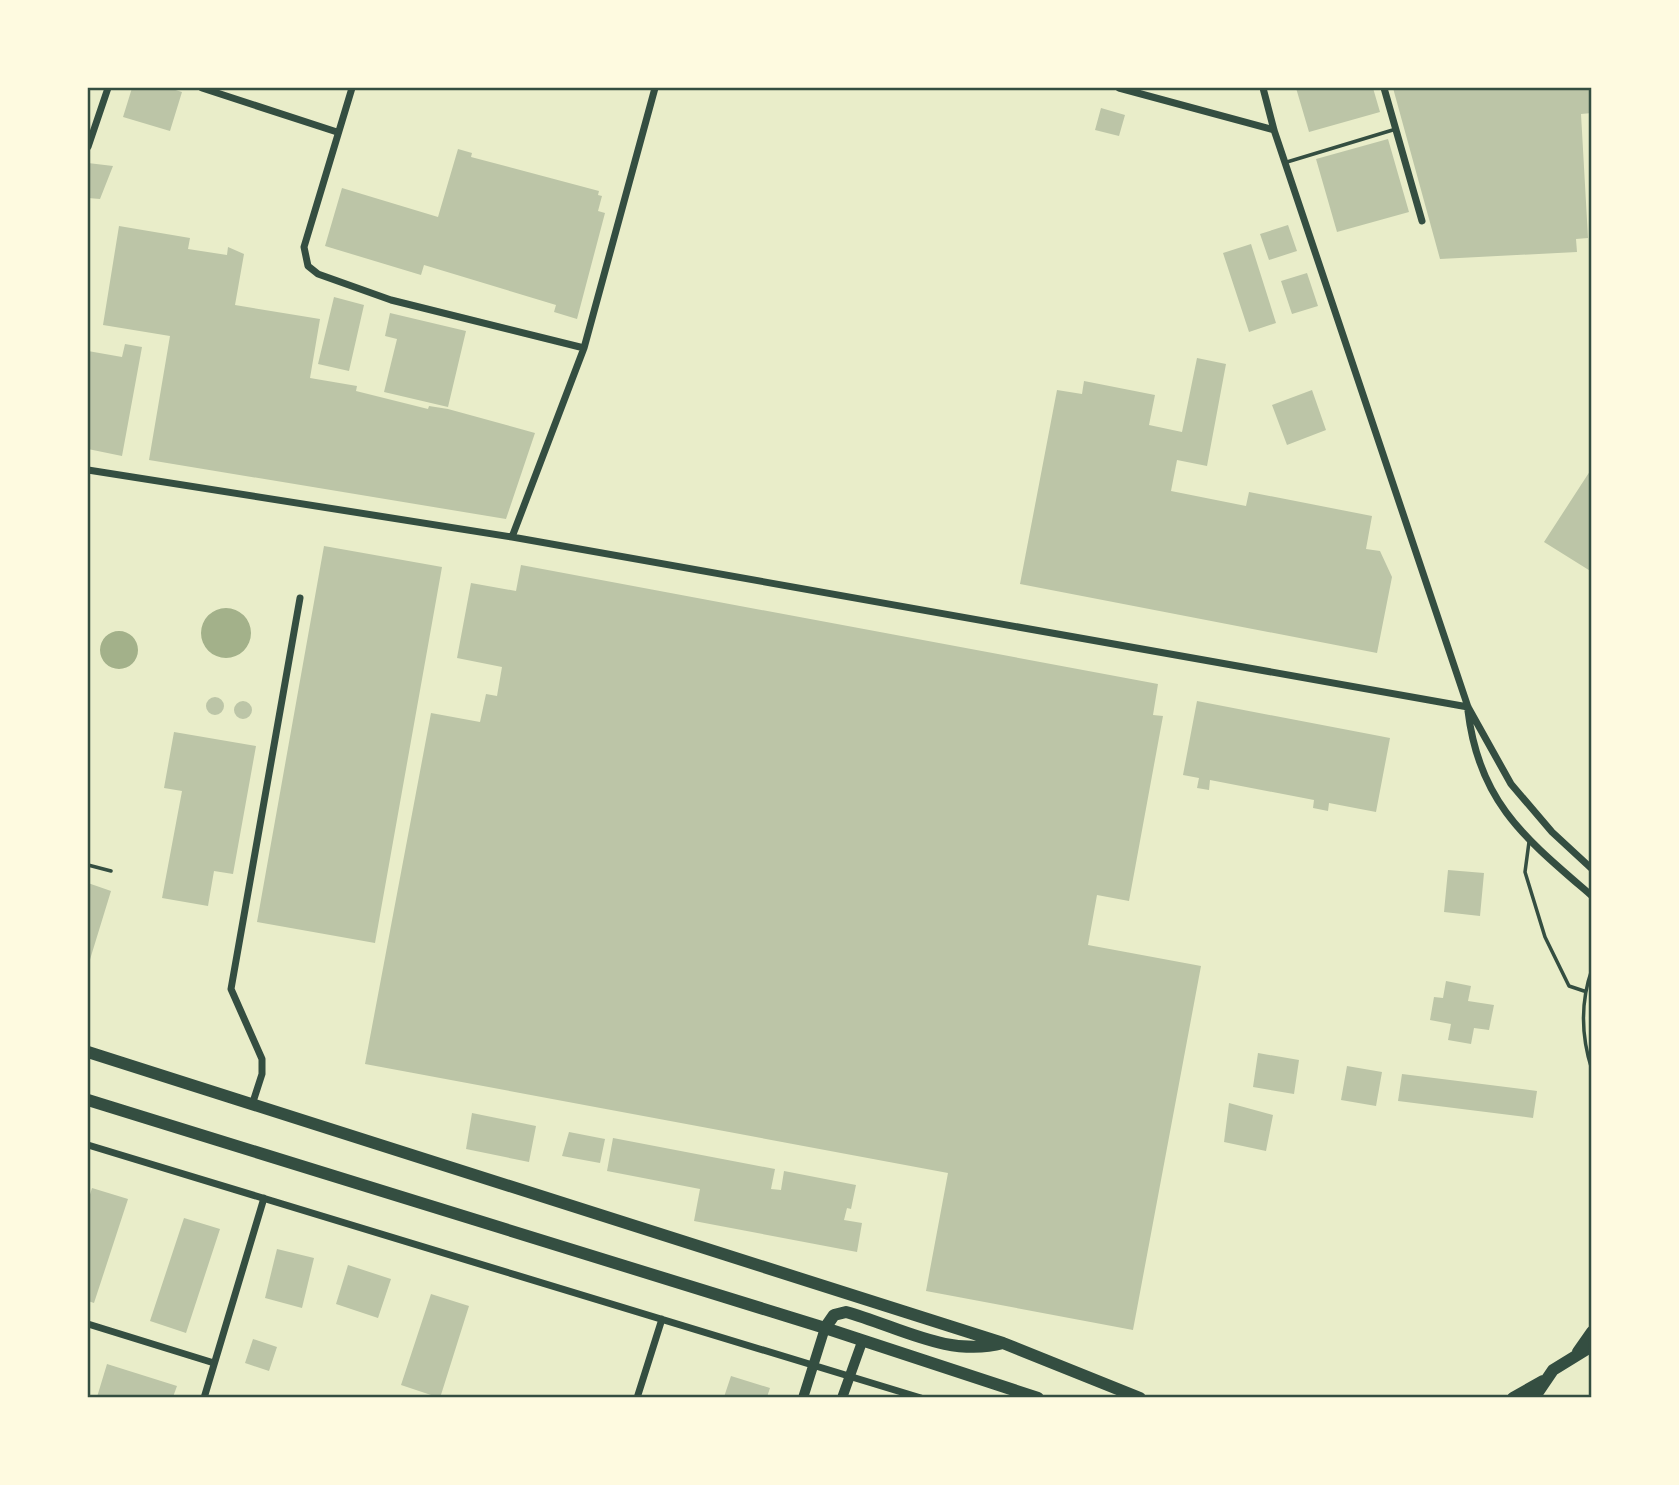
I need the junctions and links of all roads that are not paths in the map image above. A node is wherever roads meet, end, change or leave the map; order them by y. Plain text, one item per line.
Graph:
1 (108, 88) edge
2 (202, 88) edge
3 (352, 88) edge
4 (655, 88) edge
5 (1119, 88) edge
6 (1263, 88) edge
7 (1384, 88) edge
8 (1274, 130) junction
9 (1396, 130) junction
10 (337, 132) junction
11 (88, 147) edge
12 (1285, 163) junction
13 (1422, 221) dead end
14 (584, 348) junction
15 (88, 470) edge
16 (512, 537) junction
17 (300, 598) dead end
18 (1468, 707) junction
19 (1529, 842) junction
20 (88, 865) edge
21 (1591, 869) edge
22 (111, 871) dead end
23 (1591, 896) edge
24 (1591, 969) edge
25 (1584, 991) junction
26 (1585, 1005) junction
27 (1591, 1006) edge
28 (1582, 1040) junction
29 (1591, 1042) edge
30 (88, 1052) edge
31 (1591, 1070) edge
32 (88, 1100) edge
33 (252, 1105) junction
34 (88, 1145) edge
35 (264, 1198) junction
36 (662, 1319) junction
37 (88, 1324) edge
38 (825, 1328) junction
39 (1591, 1332) edge
40 (862, 1342) junction
41 (1003, 1343) junction
42 (1591, 1346) edge
43 (1578, 1352) junction
44 (214, 1363) junction
45 (813, 1365) junction
46 (849, 1376) junction
47 (1544, 1381) junction
48 (204, 1398) edge
49 (637, 1398) edge
50 (803, 1398) edge
51 (842, 1398) edge
52 (921, 1398) edge
53 (1038, 1398) edge
54 (1140, 1398) edge
55 (1513, 1398) edge
56 (1534, 1398) edge

1 - 11 street
2 - 10 street
3 - 10 street
4 - 14 street
5 - 8 street
6 - 8 street
7 - 9 street
8 - 12 street
9 - 12 lane
9 - 13 street
10 - 14 street
12 - 18 street
14 - 16 street
15 - 16 street
16 - 18 street
17 - 33 street
18 - 19 street
18 - 21 street
19 - 23 street
19 - 25 lane
20 - 22 lane
24 - 25 lane
25 - 26 lane
26 - 27 lane
26 - 28 lane
28 - 29 lane
28 - 31 lane
30 - 33 main road
32 - 38 main road
33 - 41 main road
34 - 35 street
35 - 36 street
35 - 44 street
36 - 45 street
36 - 49 street
37 - 44 street
38 - 40 main road
38 - 41 main road
38 - 45 street
39 - 43 main road
40 - 46 street
40 - 53 main road
41 - 54 main road
42 - 43 main road
43 - 47 main road
44 - 48 street
45 - 46 street
45 - 50 street
46 - 51 street
46 - 52 street
47 - 55 main road
47 - 56 main road

